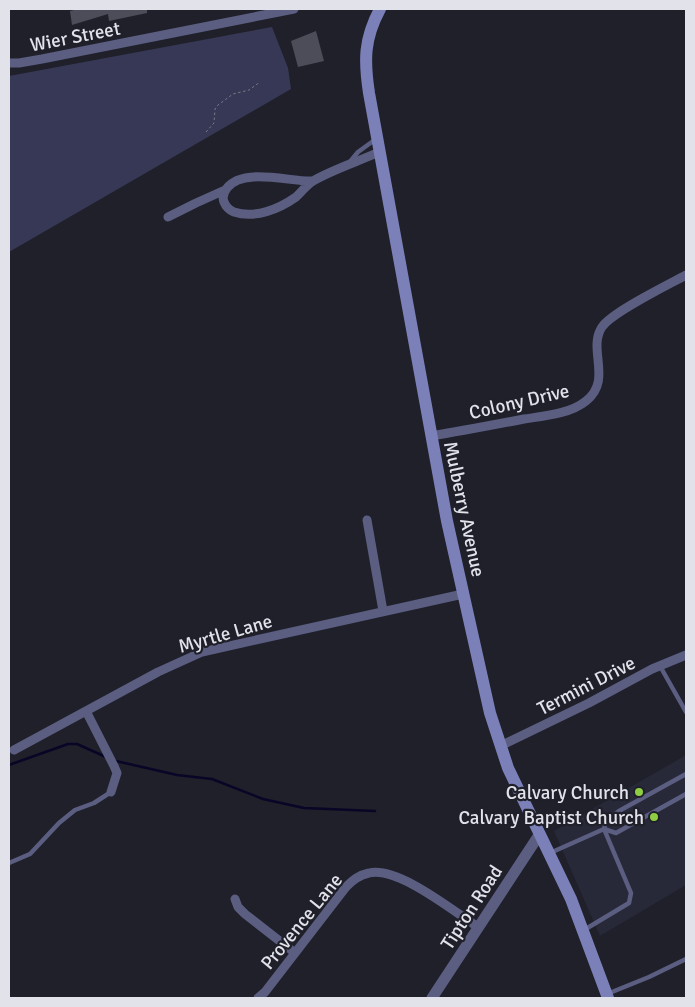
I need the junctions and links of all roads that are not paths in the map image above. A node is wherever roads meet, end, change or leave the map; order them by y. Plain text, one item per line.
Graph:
1 (294, 9) edge
2 (380, 9) edge
3 (9, 63) edge
4 (377, 138) junction
5 (379, 152) junction
6 (349, 163) junction
7 (312, 182) junction
8 (225, 190) junction
9 (168, 218) dead end
10 (686, 275) edge
11 (431, 436) junction
12 (367, 520) dead end
13 (463, 594) junction
14 (383, 611) junction
15 (686, 655) edge
16 (660, 666) junction
17 (86, 711) junction
18 (686, 712) edge
19 (500, 746) junction
20 (14, 750) dead end
21 (686, 774) edge
22 (111, 792) joint
23 (686, 794) edge
24 (604, 830) junction
25 (539, 835) junction
26 (549, 854) junction
27 (9, 863) edge
28 (235, 899) dead end
29 (478, 927) junction
30 (582, 930) junction
31 (295, 953) junction
32 (686, 959) edge
33 (608, 996) edge
34 (258, 998) edge
35 (432, 998) edge

1 - 3 street, Wier Street
2 - 4 main road, Mulberry Avenue
4 - 5 main road, Mulberry Avenue
4 - 6 lane
5 - 6 street
5 - 11 main road, Mulberry Avenue
6 - 7 street
7 - 8 street
7 - 8 street
8 - 9 street
10 - 11 street, Colony Drive
11 - 13 main road, Mulberry Avenue
12 - 14 street
13 - 14 street, Myrtle Lane
13 - 19 main road, Mulberry Avenue
14 - 17 street, Myrtle Lane
15 - 16 street, Termini Drive
16 - 18 lane
16 - 19 street, Termini Drive
17 - 20 street, Myrtle Lane
17 - 22 street
19 - 25 main road, Mulberry Avenue
21 - 24 lane
22 - 27 lane
23 - 24 lane
24 - 26 lane
24 - 30 lane
25 - 26 main road, Mulberry Avenue
25 - 29 street, Tipton Road
26 - 30 main road, Mulberry Avenue
28 - 31 street
29 - 31 street, Provence Lane
29 - 35 street, Tipton Road
30 - 33 main road, Mulberry Avenue
31 - 34 street, Provence Lane
32 - 33 lane

